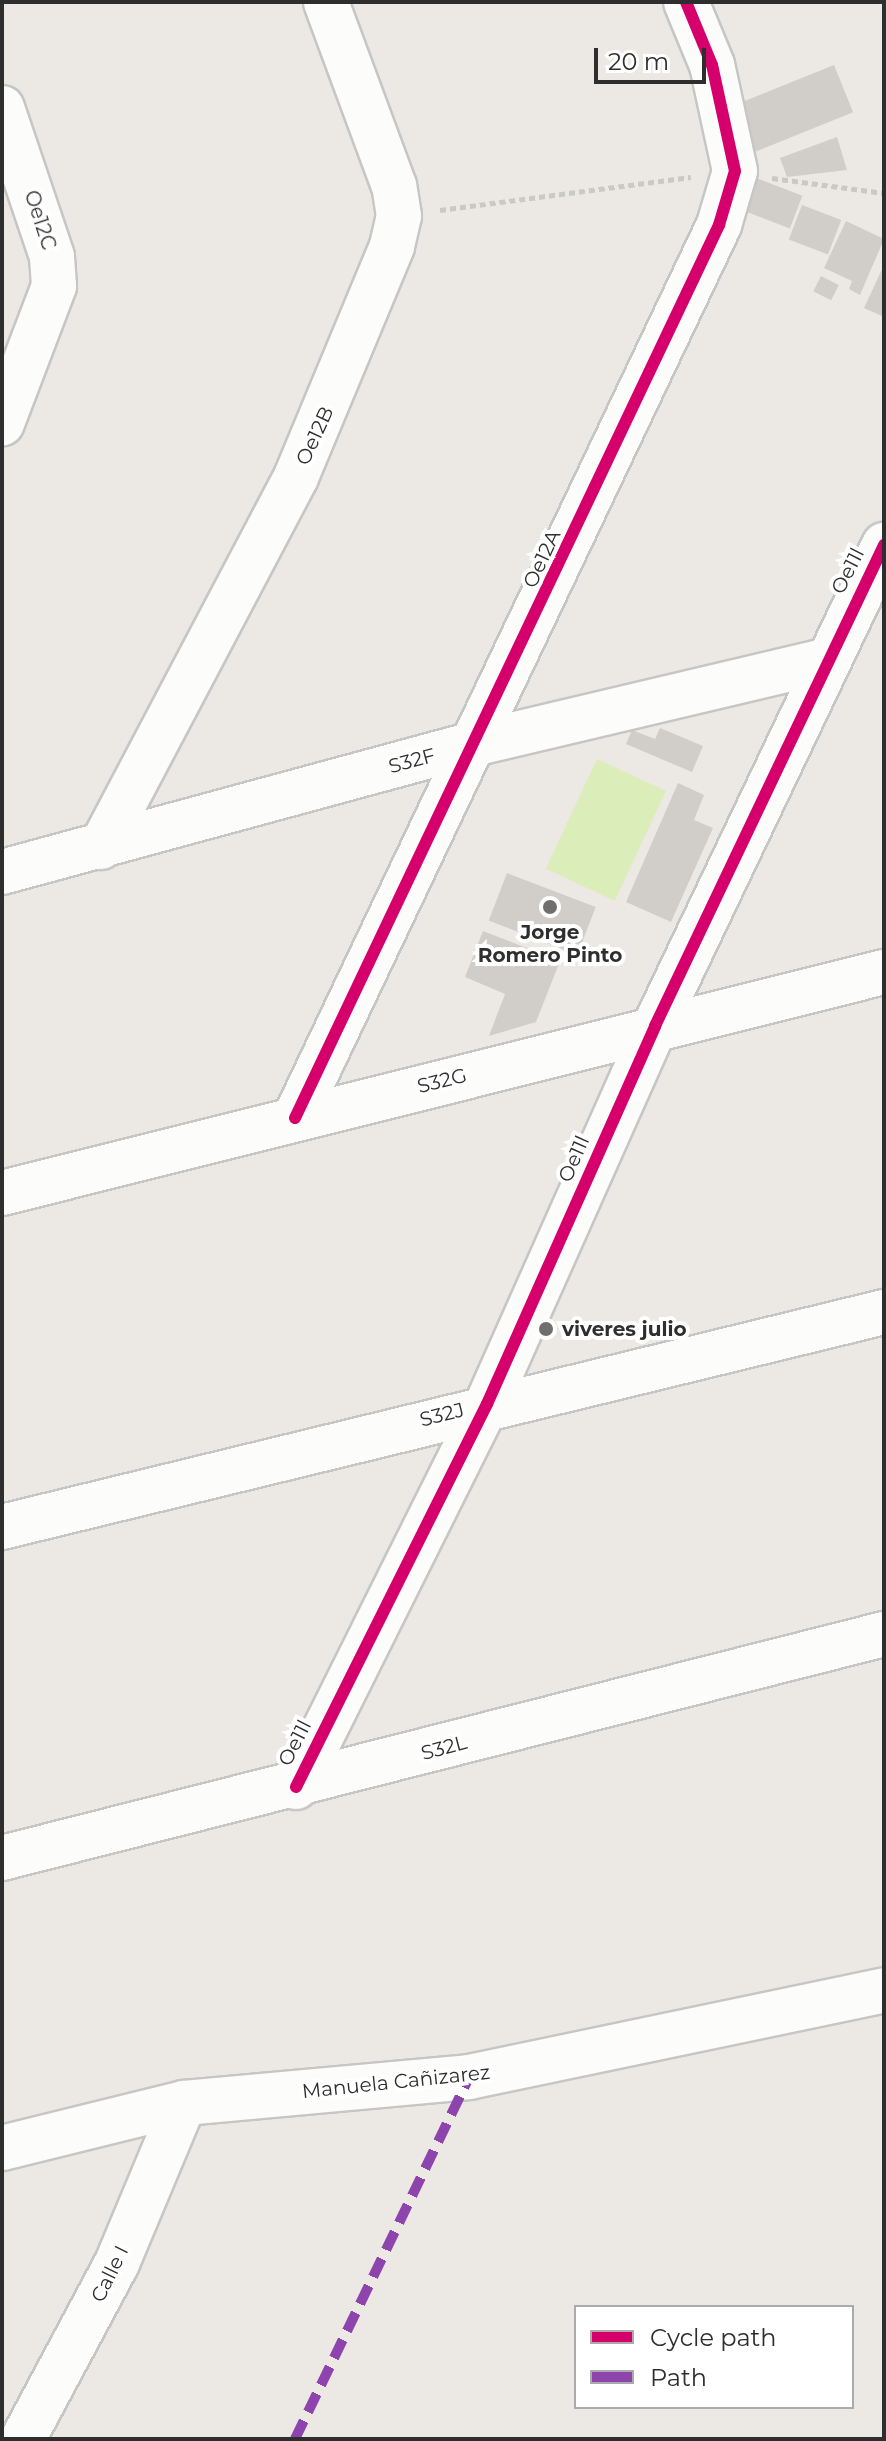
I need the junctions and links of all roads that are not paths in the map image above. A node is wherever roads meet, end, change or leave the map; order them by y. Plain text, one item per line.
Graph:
1 (326, 2) edge
2 (686, 2) edge
3 (2, 108) edge
4 (2, 423) edge
5 (884, 545) edge
6 (824, 661) junction
7 (473, 744) junction
8 (101, 847) junction
9 (2, 872) edge
10 (884, 972) edge
11 (655, 1026) junction
12 (295, 1118) junction
13 (2, 1193) edge
14 (884, 1312) edge
15 (487, 1404) junction
16 (2, 1527) edge
17 (884, 1634) edge
18 (296, 1787) junction
19 (2, 1858) edge
20 (884, 1990) edge
21 (184, 2103) junction
22 (2, 2148) edge
23 (23, 2439) edge

1 - 8 street, Oe12B
2 - 7 street, Oe12A
3 - 4 street, Oe12C
5 - 6 street, Oe11l
6 - 7 street, S32F
6 - 11 street, Oe11l
7 - 8 street, S32F
7 - 12 street, Oe12A
8 - 9 street, S32F
10 - 11 street, S32G
11 - 12 street, S32G
11 - 15 street, Oe11l
12 - 13 street, S32G
14 - 15 street, S32J
15 - 16 street, S32J
15 - 18 street, Oe11l
17 - 18 street, S32L
18 - 19 street, S32L
20 - 21 street, Manuela Cañizarez
21 - 22 street, Manuela Cañizarez
21 - 23 street, Calle I

